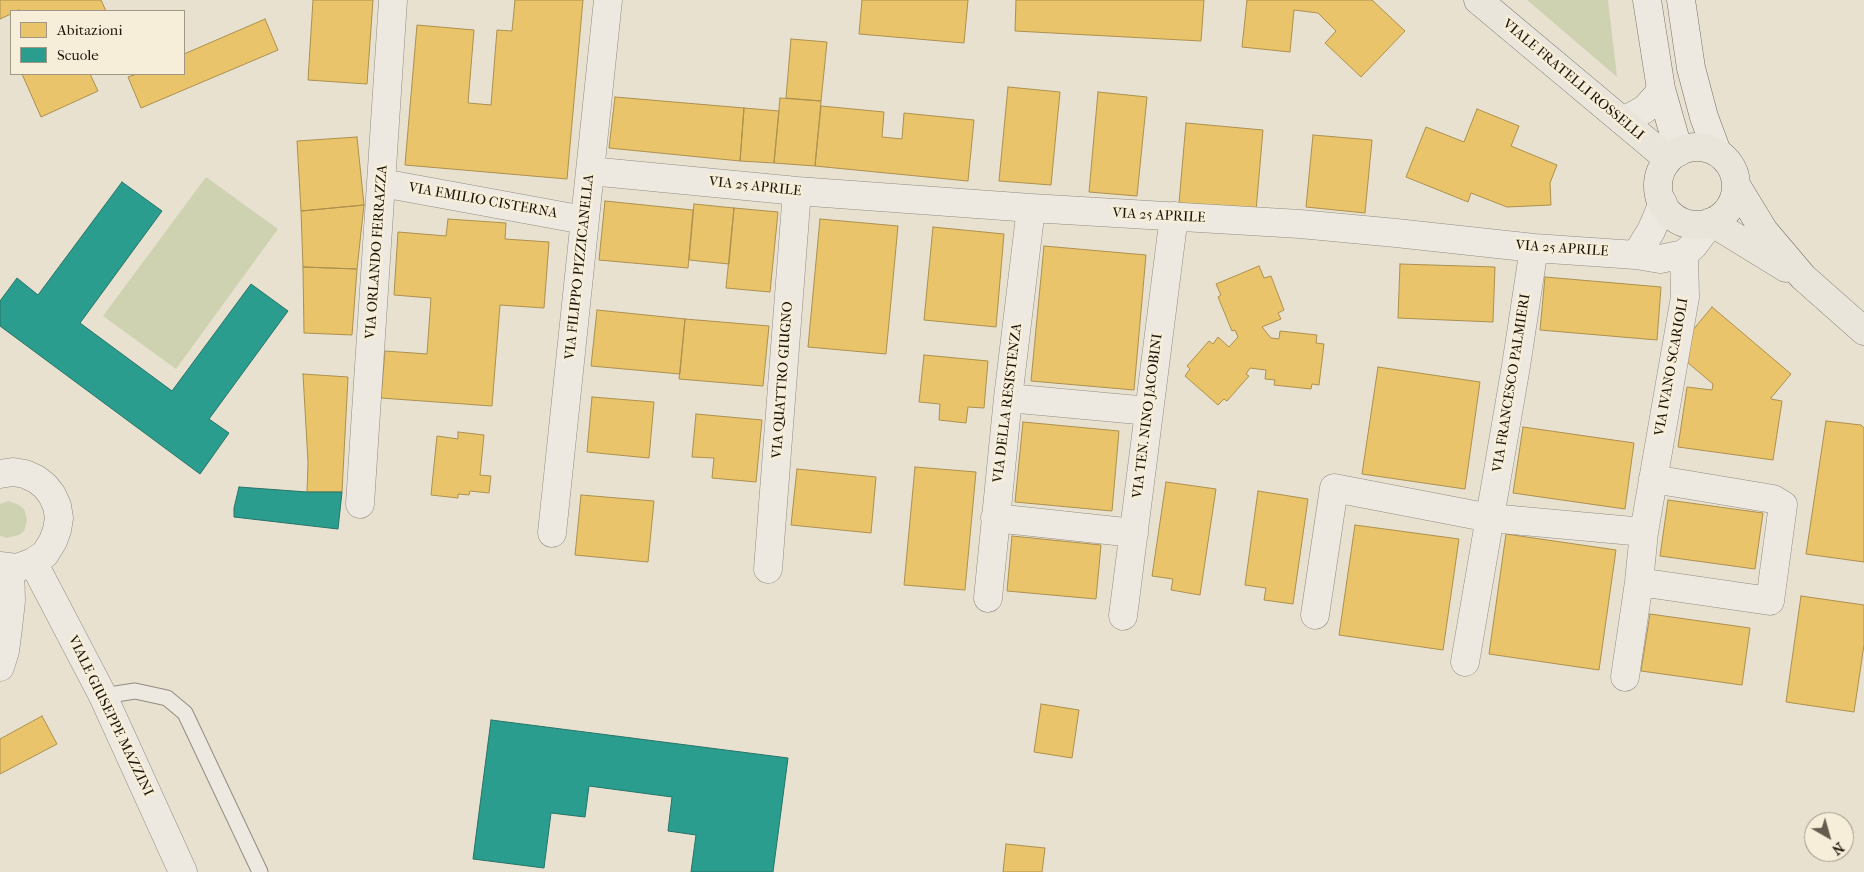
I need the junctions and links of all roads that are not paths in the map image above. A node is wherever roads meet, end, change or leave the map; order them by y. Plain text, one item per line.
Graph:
1 (393, 0) edge
2 (608, 0) edge
3 (1478, 0) edge
4 (1647, 0) edge
5 (1681, 0) edge
6 (1661, 89) junction
7 (1622, 120) junction
8 (1717, 152) junction
9 (1674, 156) junction
10 (590, 171) junction
11 (382, 183) junction
12 (1736, 185) junction
13 (797, 191) junction
14 (1663, 203) junction
15 (1032, 208) junction
16 (1174, 216) junction
17 (584, 220) junction
18 (1710, 222) junction
19 (1534, 248) junction
20 (1684, 254) junction
21 (1636, 255) junction
22 (1802, 278) junction
23 (1864, 331) edge
24 (1008, 398) junction
25 (1149, 411) junction
26 (0, 474) edge
27 (1653, 480) junction
28 (360, 504) dead end
29 (995, 518) junction
30 (1490, 518) junction
31 (1644, 532) junction
32 (552, 533) dead end
33 (1134, 533) junction
34 (14, 565) edge
35 (768, 570) dead end
36 (1639, 582) junction
37 (988, 598) dead end
38 (1315, 615) dead end
39 (1123, 616) dead end
40 (1465, 662) dead end
41 (0, 667) edge
42 (1625, 678) dead end
43 (103, 696) junction
44 (183, 872) edge
45 (260, 872) edge

1 - 11 street, VIA ORLANDO FERRAZZA
2 - 10 street, VIA FILIPPO PIZZICANELLA
3 - 7 main road, VIALE FRATELLI ROSSELLI
4 - 6 street
5 - 8 street
6 - 7 street
6 - 9 street
7 - 9 main road, VIALE FRATELLI ROSSELLI
8 - 9 main road
8 - 12 main road
9 - 14 main road
10 - 13 street, VIA 25 APRILE
10 - 17 street, VIA FILIPPO PIZZICANELLA
11 - 17 street, VIA EMILIO CISTERNA
11 - 28 street, VIA ORLANDO FERRAZZA
12 - 18 main road
12 - 22 main road
13 - 15 street, VIA 25 APRILE
13 - 35 street, VIA QUATTRO GIUGNO
14 - 18 main road
14 - 21 street
15 - 16 street, VIA 25 APRILE
15 - 24 street, VIA DELLA RESISTENZA
16 - 19 street, VIA 25 APRILE
16 - 25 street, VIA TEN. NINO JACOBINI
17 - 32 street, VIA FILIPPO PIZZICANELLA
18 - 20 street
18 - 22 main road
19 - 21 street, VIA 25 APRILE
19 - 30 street, VIA FRANCESCO PALMIERI
20 - 21 street, VIA 25 APRILE
20 - 27 street, VIA IVANO SCARIOLI
22 - 23 main road
24 - 25 street
24 - 29 street, VIA DELLA RESISTENZA
25 - 33 street, VIA TEN. NINO JACOBINI
26 - 34 street
27 - 31 street, VIA IVANO SCARIOLI
27 - 36 street
29 - 33 street
29 - 37 street, VIA DELLA RESISTENZA
30 - 31 street
30 - 38 street
30 - 40 street, VIA FRANCESCO PALMIERI
31 - 36 street, VIA IVANO SCARIOLI
33 - 39 street, VIA TEN. NINO JACOBINI
34 - 41 street
34 - 43 street, VIALE GIUSEPPE MAZZINI
36 - 42 street, VIA IVANO SCARIOLI
43 - 44 street, VIALE GIUSEPPE MAZZINI
43 - 45 lane

